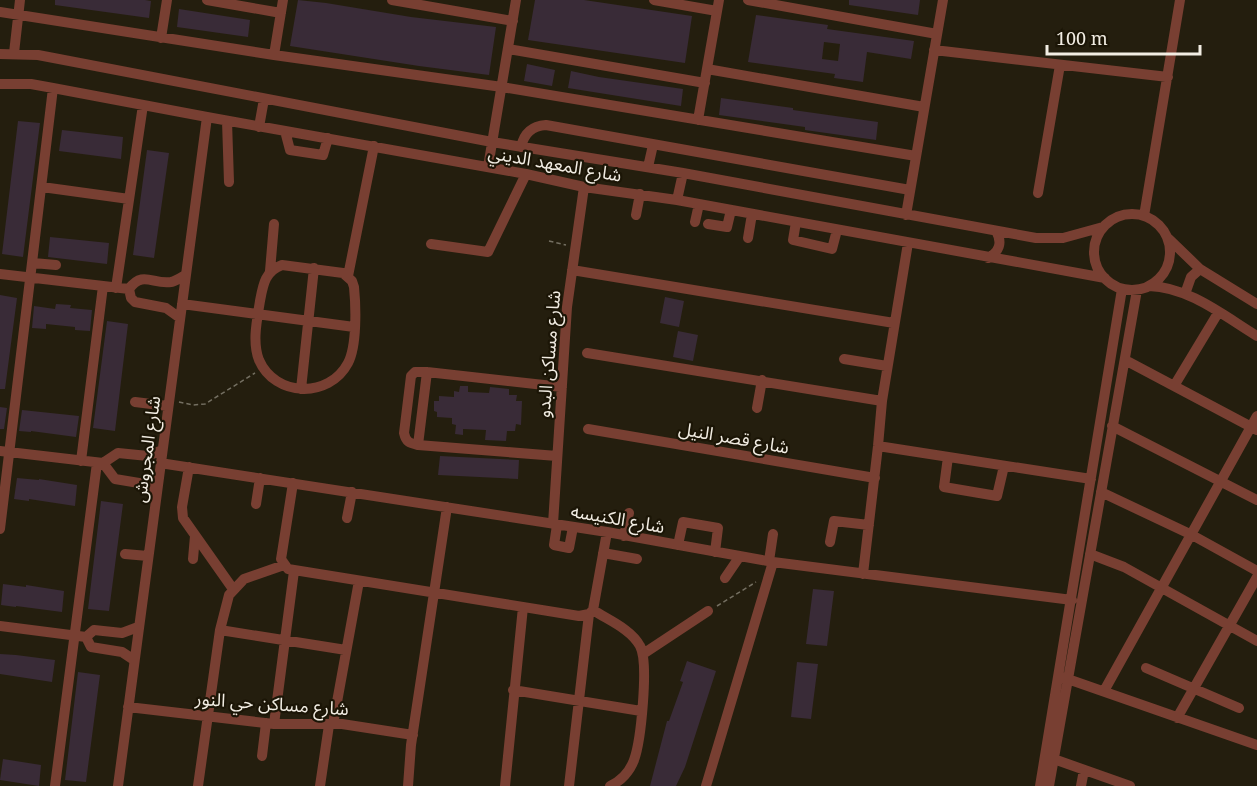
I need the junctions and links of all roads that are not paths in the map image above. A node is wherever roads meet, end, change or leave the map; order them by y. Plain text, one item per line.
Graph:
1 (20, 0) edge
2 (167, 0) edge
3 (207, 0) edge
4 (283, 0) edge
5 (392, 0) edge
6 (516, 0) edge
7 (654, 0) edge
8 (748, 0) edge
9 (943, 0) edge
10 (1180, 0) edge
11 (718, 6) edge
12 (0, 12) edge
13 (280, 13) junction
14 (17, 14) junction
15 (513, 21) junction
16 (937, 34) junction
17 (161, 38) junction
18 (508, 49) junction
19 (934, 50) junction
20 (14, 53) junction
21 (0, 54) edge
22 (274, 55) junction
23 (1060, 65) junction
24 (707, 69) junction
25 (1168, 78) junction
26 (705, 82) junction
27 (0, 84) edge
28 (502, 87) junction
29 (53, 88) junction
30 (264, 99) junction
31 (143, 105) junction
32 (924, 107) junction
33 (207, 117) junction
34 (698, 120) junction
35 (227, 121) junction
36 (258, 127) junction
37 (285, 131) junction
38 (328, 138) junction
39 (492, 142) junction
40 (653, 145) junction
41 (374, 146) junction
42 (521, 147) junction
43 (916, 156) junction
44 (488, 167) junction
45 (648, 167) junction
46 (682, 173) junction
47 (526, 174) junction
48 (229, 182) dead end
49 (42, 187) junction
50 (584, 188) junction
51 (910, 190) junction
52 (1038, 193) dead end
53 (640, 194) junction
54 (129, 199) junction
55 (677, 200) junction
56 (699, 204) junction
57 (731, 210) junction
58 (752, 214) junction
59 (636, 215) dead end
60 (906, 215) junction
61 (1144, 216) junction
62 (695, 222) dead end
63 (796, 222) junction
64 (708, 224) dead end
65 (274, 225) dead end
66 (1103, 227) junction
67 (837, 230) junction
68 (996, 231) junction
69 (748, 237) dead end
70 (1169, 239) junction
71 (908, 243) junction
72 (431, 244) dead end
73 (988, 258) junction
74 (33, 263) junction
75 (314, 268) junction
76 (1200, 269) junction
77 (572, 270) junction
78 (270, 271) junction
79 (0, 274) edge
80 (186, 275) junction
81 (348, 276) junction
82 (31, 278) junction
83 (1105, 278) junction
84 (48, 279) junction
85 (103, 286) junction
86 (1149, 286) junction
87 (116, 288) junction
88 (129, 289) junction
89 (1122, 289) junction
90 (1137, 290) junction
91 (1185, 294) junction
92 (182, 304) junction
93 (1257, 304) edge
94 (1218, 313) junction
95 (258, 314) junction
96 (180, 318) junction
97 (308, 321) junction
98 (894, 323) junction
99 (354, 327) junction
100 (1257, 336) edge
101 (587, 353) dead end
102 (844, 359) dead end
103 (1125, 360) junction
104 (887, 366) junction
105 (762, 380) junction
106 (1174, 386) junction
107 (562, 387) junction
108 (300, 389) junction
109 (882, 401) junction
110 (135, 402) dead end
111 (168, 403) junction
112 (757, 408) dead end
113 (1257, 416) edge
114 (1112, 426) junction
115 (1254, 428) edge
116 (588, 429) dead end
117 (878, 446) junction
118 (162, 450) junction
119 (5, 451) edge
120 (557, 456) junction
121 (948, 457) junction
122 (81, 461) junction
123 (160, 462) junction
124 (100, 463) junction
125 (1005, 466) junction
126 (189, 467) junction
127 (260, 478) junction
128 (875, 478) junction
129 (1091, 479) junction
130 (1221, 482) junction
131 (293, 483) junction
132 (156, 492) junction
133 (352, 492) junction
134 (1101, 492) junction
135 (1256, 498) edge
136 (256, 504) dead end
137 (447, 507) junction
138 (629, 513) dead end
139 (347, 518) dead end
140 (555, 524) junction
141 (869, 525) junction
142 (573, 527) junction
143 (0, 530) edge
144 (607, 532) junction
145 (773, 534) dead end
146 (1192, 535) junction
147 (195, 536) junction
148 (624, 536) junction
149 (830, 542) dead end
150 (678, 545) junction
151 (715, 552) junction
152 (603, 553) junction
153 (126, 554) dead end
154 (1090, 554) junction
155 (148, 556) junction
156 (740, 556) junction
157 (193, 559) dead end
158 (637, 559) dead end
159 (771, 562) junction
160 (284, 565) junction
161 (294, 571) junction
162 (1257, 571) edge
163 (863, 573) junction
164 (1257, 577) edge
165 (725, 578) dead end
166 (359, 581) junction
167 (233, 589) junction
168 (1163, 589) junction
169 (434, 593) junction
170 (1072, 600) junction
171 (523, 607) junction
172 (708, 611) road end
173 (591, 612) junction
174 (0, 626) edge
175 (1230, 626) junction
176 (138, 627) junction
177 (220, 630) junction
178 (74, 636) junction
179 (86, 637) junction
180 (285, 640) junction
181 (1257, 641) edge
182 (346, 650) junction
183 (643, 654) junction
184 (134, 660) junction
185 (1146, 668) dead end
186 (1064, 678) junction
187 (1194, 689) junction
188 (513, 690) junction
189 (1104, 691) junction
190 (579, 701) junction
191 (128, 707) junction
192 (1239, 708) dead end
193 (641, 711) junction
194 (208, 716) junction
195 (1177, 718) junction
196 (270, 724) junction
197 (331, 724) junction
198 (413, 735) junction
199 (1256, 742) edge
200 (262, 756) dead end
201 (1050, 758) junction
202 (1084, 770) junction
203 (55, 786) edge
204 (118, 786) edge
205 (198, 786) edge
206 (320, 786) edge
207 (408, 786) edge
208 (505, 786) edge
209 (568, 786) edge
210 (610, 786) edge
211 (706, 786) edge
212 (1040, 786) edge
213 (1049, 786) edge
214 (1081, 786) edge
215 (1130, 786) edge

1 - 14 street
2 - 17 street
3 - 13 street
4 - 13 street
5 - 15 street
6 - 15 street
7 - 11 street
8 - 16 street
9 - 16 street
10 - 25 street
11 - 24 street
12 - 14 street
13 - 22 street
14 - 17 street
14 - 20 street
15 - 18 street
16 - 19 street
17 - 22 street
18 - 26 street
18 - 28 street
19 - 23 street
19 - 32 street
20 - 21 street, شارع المعهد الديني
20 - 30 street, شارع المعهد الديني
22 - 28 street
23 - 25 street
23 - 52 street
24 - 26 street
24 - 32 street
25 - 61 street
26 - 34 street
27 - 29 street, شارع المعهد الديني
28 - 34 street
28 - 39 street
29 - 31 street, شارع المعهد الديني
29 - 49 street
30 - 36 street
30 - 39 street, شارع المعهد الديني
31 - 33 street, شارع المعهد الديني
31 - 54 street
32 - 43 street
33 - 35 street, شارع المعهد الديني
33 - 80 street, شارع المجروش
34 - 43 street
35 - 36 street, شارع المعهد الديني
35 - 48 street
36 - 37 street, شارع المعهد الديني
37 - 38 street, شارع المعهد الديني
37 - 38 street
38 - 41 street, شارع المعهد الديني
39 - 42 street, شارع المعهد الديني
39 - 44 street
40 - 42 street
40 - 45 street
40 - 51 street
41 - 44 street, شارع المعهد الديني
41 - 81 street
42 - 45 street, شارع المعهد الديني
43 - 51 street
44 - 47 street, شارع المعهد الديني
45 - 46 street, شارع المعهد الديني
46 - 55 street
46 - 60 street, شارع المعهد الديني
47 - 50 street, شارع المعهد الديني
47 - 72 street
49 - 54 street
49 - 74 street
50 - 53 street, شارع المعهد الديني
50 - 77 street, شارع مساكن البدو
51 - 60 street
53 - 55 street, شارع المعهد الديني
53 - 59 street
54 - 87 street
55 - 56 street, شارع المعهد الديني
56 - 57 street, شارع المعهد الديني
56 - 62 street
57 - 58 street, شارع المعهد الديني
57 - 64 street
58 - 63 street, شارع المعهد الديني
58 - 69 street
60 - 68 street, شارع المعهد الديني
61 - 66 street
61 - 70 street
63 - 67 street, شارع المعهد الديني
63 - 67 street
65 - 78 street
66 - 68 street, شارع المعهد الديني
66 - 83 street
67 - 71 street, شارع المعهد الديني
68 - 73 street
70 - 76 street
70 - 86 street
71 - 73 street, شارع المعهد الديني
71 - 98 street
73 - 83 street, شارع المعهد الديني
74 - 82 street
74 - 84 street
75 - 78 street
75 - 81 street
75 - 97 street
76 - 91 street
76 - 93 street
77 - 98 street
77 - 107 street, شارع مساكن البدو
78 - 95 street
79 - 82 street
80 - 88 street
80 - 92 street, شارع المجروش
81 - 99 street
82 - 84 street
82 - 119 street
83 - 89 street
84 - 85 street
85 - 87 street
85 - 122 street
86 - 90 street
86 - 91 street
87 - 88 street
88 - 96 street
89 - 90 street
89 - 129 street
90 - 103 street
91 - 94 street
92 - 95 street
92 - 96 street, شارع المجروش
94 - 100 street
94 - 106 street
95 - 97 street
95 - 108 street
96 - 111 street, شارع المجروش
97 - 99 street
97 - 108 street
98 - 104 street
99 - 108 street
101 - 105 street
102 - 104 street
103 - 106 street
103 - 114 street
104 - 109 street
105 - 109 street
105 - 112 street
106 - 115 street
107 - 120 street, شارع مساكن البدو
107 - 120 street
109 - 117 street
110 - 111 street
111 - 118 street, شارع المجروش
113 - 115 street
114 - 130 street
114 - 134 street
115 - 130 street
116 - 128 street, شارع قصر النيل
117 - 121 street
117 - 128 street
118 - 123 street, شارع المجروش
118 - 124 street
119 - 122 street
119 - 143 street
120 - 140 street, شارع مساكن البدو
121 - 125 street
121 - 125 street
122 - 124 street
123 - 126 street, شارع الكنيسه
123 - 132 street, شارع المجروش
124 - 132 street
124 - 178 street
125 - 129 street
126 - 127 street, شارع الكنيسه
126 - 147 street
127 - 131 street, شارع الكنيسه
127 - 136 street
128 - 141 street
129 - 170 street
130 - 135 street
130 - 146 street
131 - 133 street, شارع الكنيسه
131 - 160 street
132 - 155 street, شارع المجروش
133 - 137 street, شارع الكنيسه
133 - 139 street
134 - 146 street
134 - 154 street
137 - 140 street, شارع الكنيسه
137 - 169 street
138 - 148 street
140 - 142 street, شارع الكنيسه
140 - 142 street, شارع مساكن البدو
141 - 149 street
141 - 163 street
142 - 144 street, شارع الكنيسه
144 - 148 street, شارع الكنيسه
144 - 152 street
145 - 159 street
146 - 162 street
146 - 168 street
147 - 157 street
147 - 167 street
148 - 150 street, شارع الكنيسه
150 - 151 street, شارع الكنيسه
150 - 151 street
151 - 156 street, شارع الكنيسه
152 - 158 street
152 - 173 street
153 - 155 street
154 - 168 street
154 - 186 street
155 - 176 street, شارع المجروش
156 - 159 street, شارع الكنيسه
156 - 165 street
159 - 163 street, شارع الكنيسه
159 - 211 street
160 - 161 street
160 - 167 street
161 - 166 street
161 - 180 street
163 - 170 street, شارع الكنيسه
164 - 175 street
166 - 169 street
166 - 182 street
167 - 177 street
168 - 175 street
168 - 189 street
169 - 171 street
169 - 198 street
170 - 186 street
171 - 173 street
171 - 188 street
172 - 183 street
173 - 183 street
173 - 190 street
174 - 178 street
175 - 181 street
175 - 187 street
176 - 179 street
176 - 184 street, شارع المجروش
177 - 180 street
177 - 194 street
178 - 179 street
178 - 203 street
179 - 184 street
180 - 182 street
180 - 196 street
182 - 197 street
183 - 193 street
184 - 191 street, شارع المجروش
185 - 187 street
186 - 189 street
186 - 201 street
187 - 192 street
187 - 195 street
188 - 190 street
188 - 208 street
189 - 195 street
190 - 193 street
190 - 209 street
191 - 194 street, شارع مساكن حي النور
191 - 204 street, شارع المجروش
193 - 210 street
194 - 196 street, شارع مساكن حي النور
194 - 205 street
195 - 199 street
196 - 197 street, شارع مساكن حي النور
196 - 200 street
197 - 198 street, شارع مساكن حي النور
197 - 206 street
198 - 207 street
201 - 202 street
201 - 212 street
201 - 213 street
202 - 214 street
202 - 215 street

